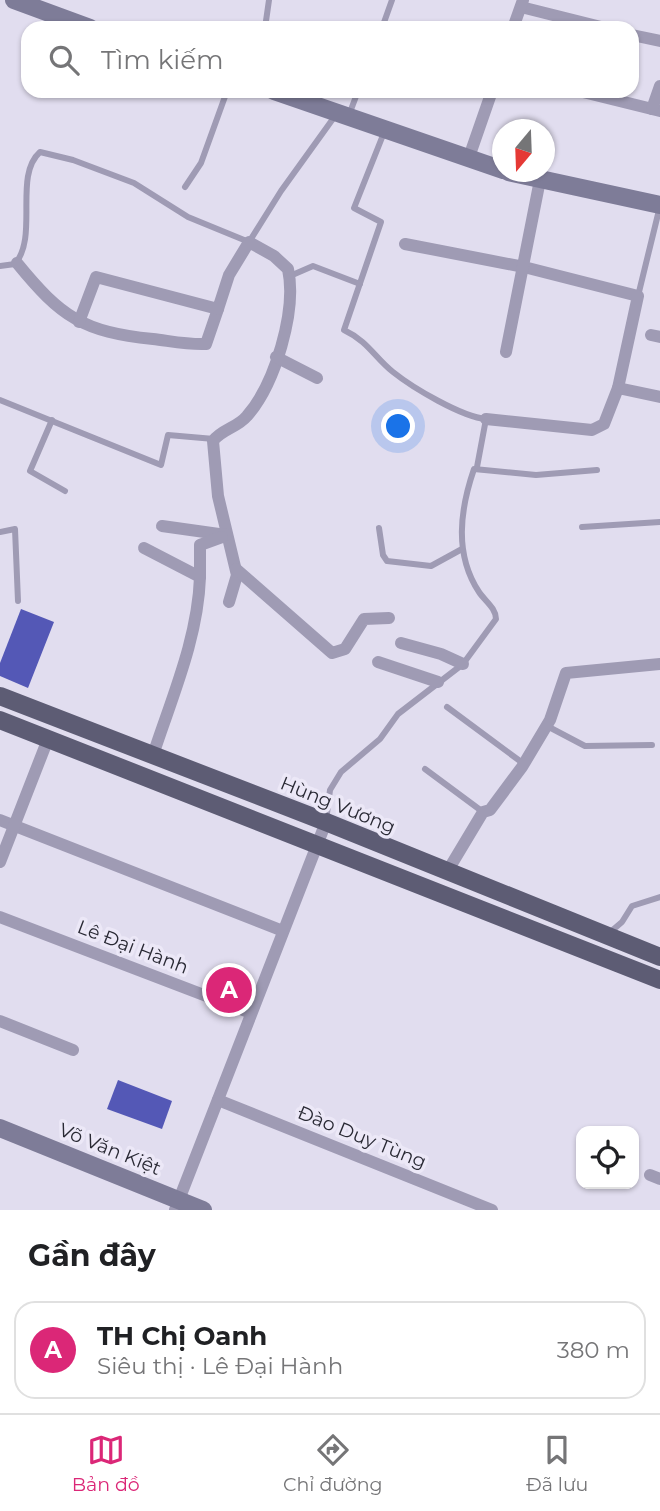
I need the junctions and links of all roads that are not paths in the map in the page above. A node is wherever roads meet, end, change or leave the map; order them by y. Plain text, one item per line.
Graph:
1 (14, 0) edge
2 (269, 0) edge
3 (392, 0) edge
4 (34, 3) edge
5 (522, 4) edge
6 (74, 21) edge
7 (266, 21) edge
8 (384, 21) edge
9 (516, 21) edge
10 (579, 21) edge
11 (639, 36) edge
12 (660, 41) edge
13 (660, 86) edge
14 (224, 98) edge
15 (294, 98) edge
16 (354, 98) edge
17 (490, 98) edge
18 (607, 98) edge
19 (656, 110) edge
20 (343, 115) junction
21 (385, 130) junction
22 (468, 160) junction
23 (492, 167) edge
24 (540, 182) edge
25 (549, 182) edge
26 (185, 187) dead end
27 (660, 206) edge
28 (249, 242) junction
29 (405, 244) dead end
30 (17, 263) junction
31 (0, 266) edge
32 (524, 267) junction
33 (290, 276) junction
34 (360, 284) junction
35 (638, 296) junction
36 (218, 309) junction
37 (79, 322) junction
38 (506, 352) dead end
39 (276, 357) junction
40 (317, 378) dead end
41 (618, 388) junction
42 (660, 397) edge
43 (0, 400) edge
44 (485, 418) junction
45 (52, 420) junction
46 (214, 439) junction
47 (477, 467) junction
48 (597, 470) dead end
49 (65, 491) dead end
50 (660, 523) edge
51 (162, 526) dead end
52 (582, 527) dead end
53 (379, 528) dead end
54 (0, 531) edge
55 (226, 535) junction
56 (144, 548) dead end
57 (462, 549) junction
58 (236, 569) junction
59 (200, 577) junction
60 (18, 601) dead end
61 (229, 602) dead end
62 (389, 618) dead end
63 (401, 643) dead end
64 (378, 662) dead end
65 (463, 664) junction
66 (660, 664) edge
67 (438, 682) junction
68 (0, 696) edge
69 (447, 708) dead end
70 (0, 720) edge
71 (547, 726) junction
72 (48, 739) junction
73 (652, 745) dead end
74 (153, 755) junction
75 (524, 764) junction
76 (425, 769) dead end
77 (483, 812) junction
78 (0, 820) edge
79 (326, 822) junction
80 (14, 826) junction
81 (317, 846) junction
82 (0, 862) edge
83 (447, 872) junction
84 (660, 897) edge
85 (0, 917) edge
86 (284, 931) junction
87 (607, 935) junction
88 (597, 955) junction
89 (660, 957) edge
90 (660, 979) edge
91 (251, 1013) junction
92 (0, 1021) edge
93 (74, 1050) dead end
94 (218, 1100) junction
95 (0, 1128) edge
96 (177, 1205) edge
97 (204, 1210) edge
98 (492, 1210) edge

1 - 4 main road
2 - 7 lane
3 - 8 lane
4 - 6 main road
5 - 9 street
5 - 10 street
11 - 12 street
13 - 19 street
14 - 26 lane
15 - 20 main road
16 - 20 lane
17 - 22 street
18 - 19 street
20 - 21 main road
20 - 28 lane
21 - 22 main road
21 - 34 lane
22 - 23 main road
24 - 32 street
25 - 27 main road
27 - 35 lane
28 - 30 lane
28 - 33 street
28 - 36 street
29 - 32 street
30 - 31 lane
30 - 37 street
32 - 35 street
32 - 38 street
33 - 34 lane
33 - 39 street
34 - 44 lane
35 - 41 street
36 - 37 street
36 - 37 street
39 - 40 street
39 - 46 street
41 - 42 street
41 - 44 street
43 - 45 lane
44 - 47 lane
45 - 46 lane
45 - 49 lane
46 - 55 street
47 - 48 lane
47 - 57 lane
50 - 52 lane
51 - 55 street
53 - 57 lane
54 - 60 lane
55 - 58 street
55 - 59 street
56 - 59 street
57 - 65 lane
58 - 61 street
58 - 62 street
59 - 74 street
63 - 65 street
64 - 67 street
65 - 67 lane
66 - 71 street
67 - 79 lane
68 - 74 main road, Hùng Vương
69 - 75 lane
70 - 72 main road
71 - 73 lane
71 - 75 street
72 - 80 street
72 - 81 main road
74 - 79 main road, Hùng Vương
75 - 77 street
76 - 77 lane
77 - 83 street
78 - 80 street
79 - 81 street
79 - 83 main road, Hùng Vương
80 - 82 street
80 - 86 street
81 - 86 street
81 - 88 main road
83 - 87 main road, Hùng Vương
84 - 87 lane
85 - 91 street, Lê Đại Hành
86 - 91 street
87 - 88 main road
87 - 89 main road, Hùng Vương
88 - 90 main road
91 - 94 street
92 - 93 street
94 - 96 street
94 - 98 street, Đào Duy Tùng
95 - 96 main road, Võ Văn Kiệt
96 - 97 main road, Võ Văn Kiệt

